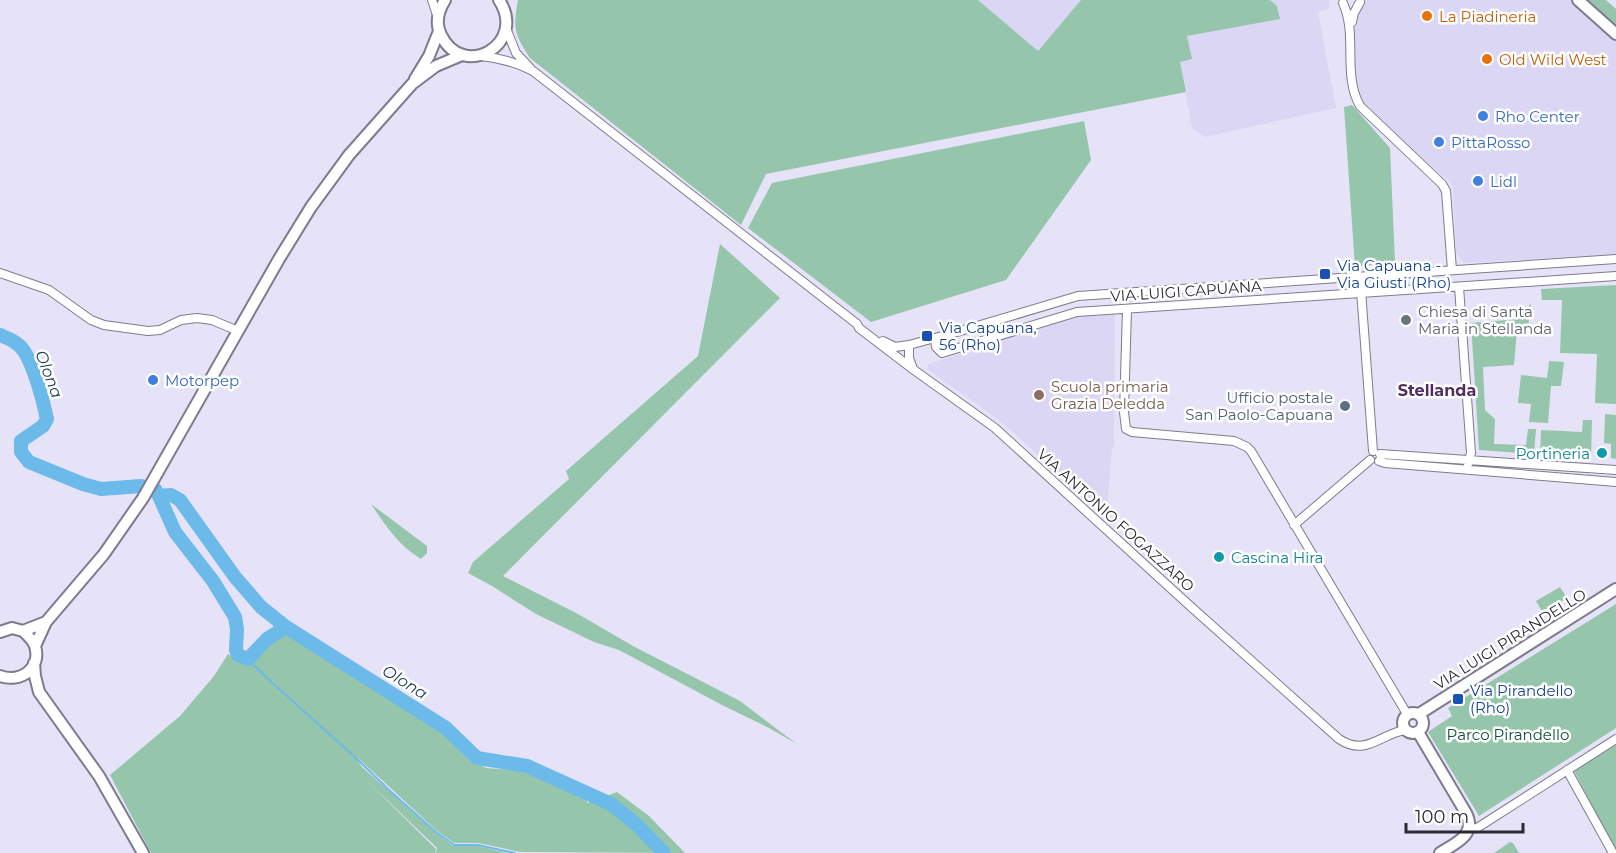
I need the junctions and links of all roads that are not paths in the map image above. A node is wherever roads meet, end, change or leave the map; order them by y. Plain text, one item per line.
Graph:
1 (432, 0) edge
2 (445, 0) edge
3 (499, 0) edge
4 (509, 0) edge
5 (1578, 0) edge
6 (1361, 1) edge
7 (1342, 2) edge
8 (438, 17) junction
9 (506, 22) junction
10 (1351, 30) junction
11 (439, 31) junction
12 (1616, 34) edge
13 (462, 55) junction
14 (480, 56) junction
15 (533, 71) junction
16 (412, 84) junction
17 (1616, 259) edge
18 (1453, 270) junction
19 (0, 273) edge
20 (1616, 276) edge
21 (1360, 277) junction
22 (1457, 287) junction
23 (1361, 292) junction
24 (1127, 309) junction
25 (857, 324) junction
26 (238, 331) junction
27 (935, 338) junction
28 (909, 345) junction
29 (914, 370) junction
30 (1375, 457) junction
31 (1470, 460) junction
32 (1466, 469) junction
33 (1616, 470) edge
34 (1616, 482) edge
35 (1294, 525) junction
36 (1616, 589) edge
37 (46, 622) junction
38 (2, 630) edge
39 (23, 631) junction
40 (35, 646) junction
41 (34, 663) junction
42 (1, 677) edge
43 (14, 679) junction
44 (39, 692) junction
45 (1407, 714) junction
46 (1419, 714) junction
47 (1405, 730) junction
48 (1418, 732) junction
49 (1616, 739) edge
50 (1567, 770) junction
51 (1469, 829) junction
52 (143, 853) edge
53 (1440, 853) edge
54 (1613, 853) edge

1 - 8 street
2 - 8 main road
3 - 9 main road
4 - 9 main road
5 - 12 main road
6 - 7 street
6 - 10 street
7 - 10 street
8 - 11 main road
9 - 14 main road
9 - 15 street
10 - 18 street
11 - 13 main road
11 - 16 main road
13 - 14 main road
13 - 16 main road
14 - 15 street
15 - 25 street
16 - 26 main road
17 - 18 street, VIA LUIGI CAPUANA
18 - 21 street, VIA LUIGI CAPUANA
18 - 22 street
19 - 26 street
20 - 22 street, VIA LUIGI CAPUANA
21 - 23 street
21 - 27 street, VIA LUIGI CAPUANA
22 - 23 street, VIA LUIGI CAPUANA
22 - 31 street
23 - 24 street, VIA LUIGI CAPUANA
23 - 30 street
24 - 27 street, VIA LUIGI CAPUANA
24 - 35 street
25 - 28 street
25 - 29 street, VIA ANTONIO FOGAZZARO
26 - 37 main road
27 - 28 street, VIA LUIGI CAPUANA
28 - 29 street
29 - 47 street, VIA ANTONIO FOGAZZARO
30 - 31 street
30 - 32 street
30 - 35 street
31 - 32 street
31 - 33 street
32 - 34 street
35 - 45 street
36 - 46 main road, VIA LUIGI PIRANDELLO
37 - 39 main road
37 - 40 main road
38 - 39 main road
39 - 40 main road
40 - 41 main road
41 - 43 main road
41 - 44 main road
42 - 43 main road
43 - 44 main road
44 - 52 main road
45 - 46 main road
45 - 47 main road
46 - 48 main road
47 - 48 main road
48 - 51 main road
49 - 50 street
50 - 51 street
50 - 54 street
51 - 53 main road

